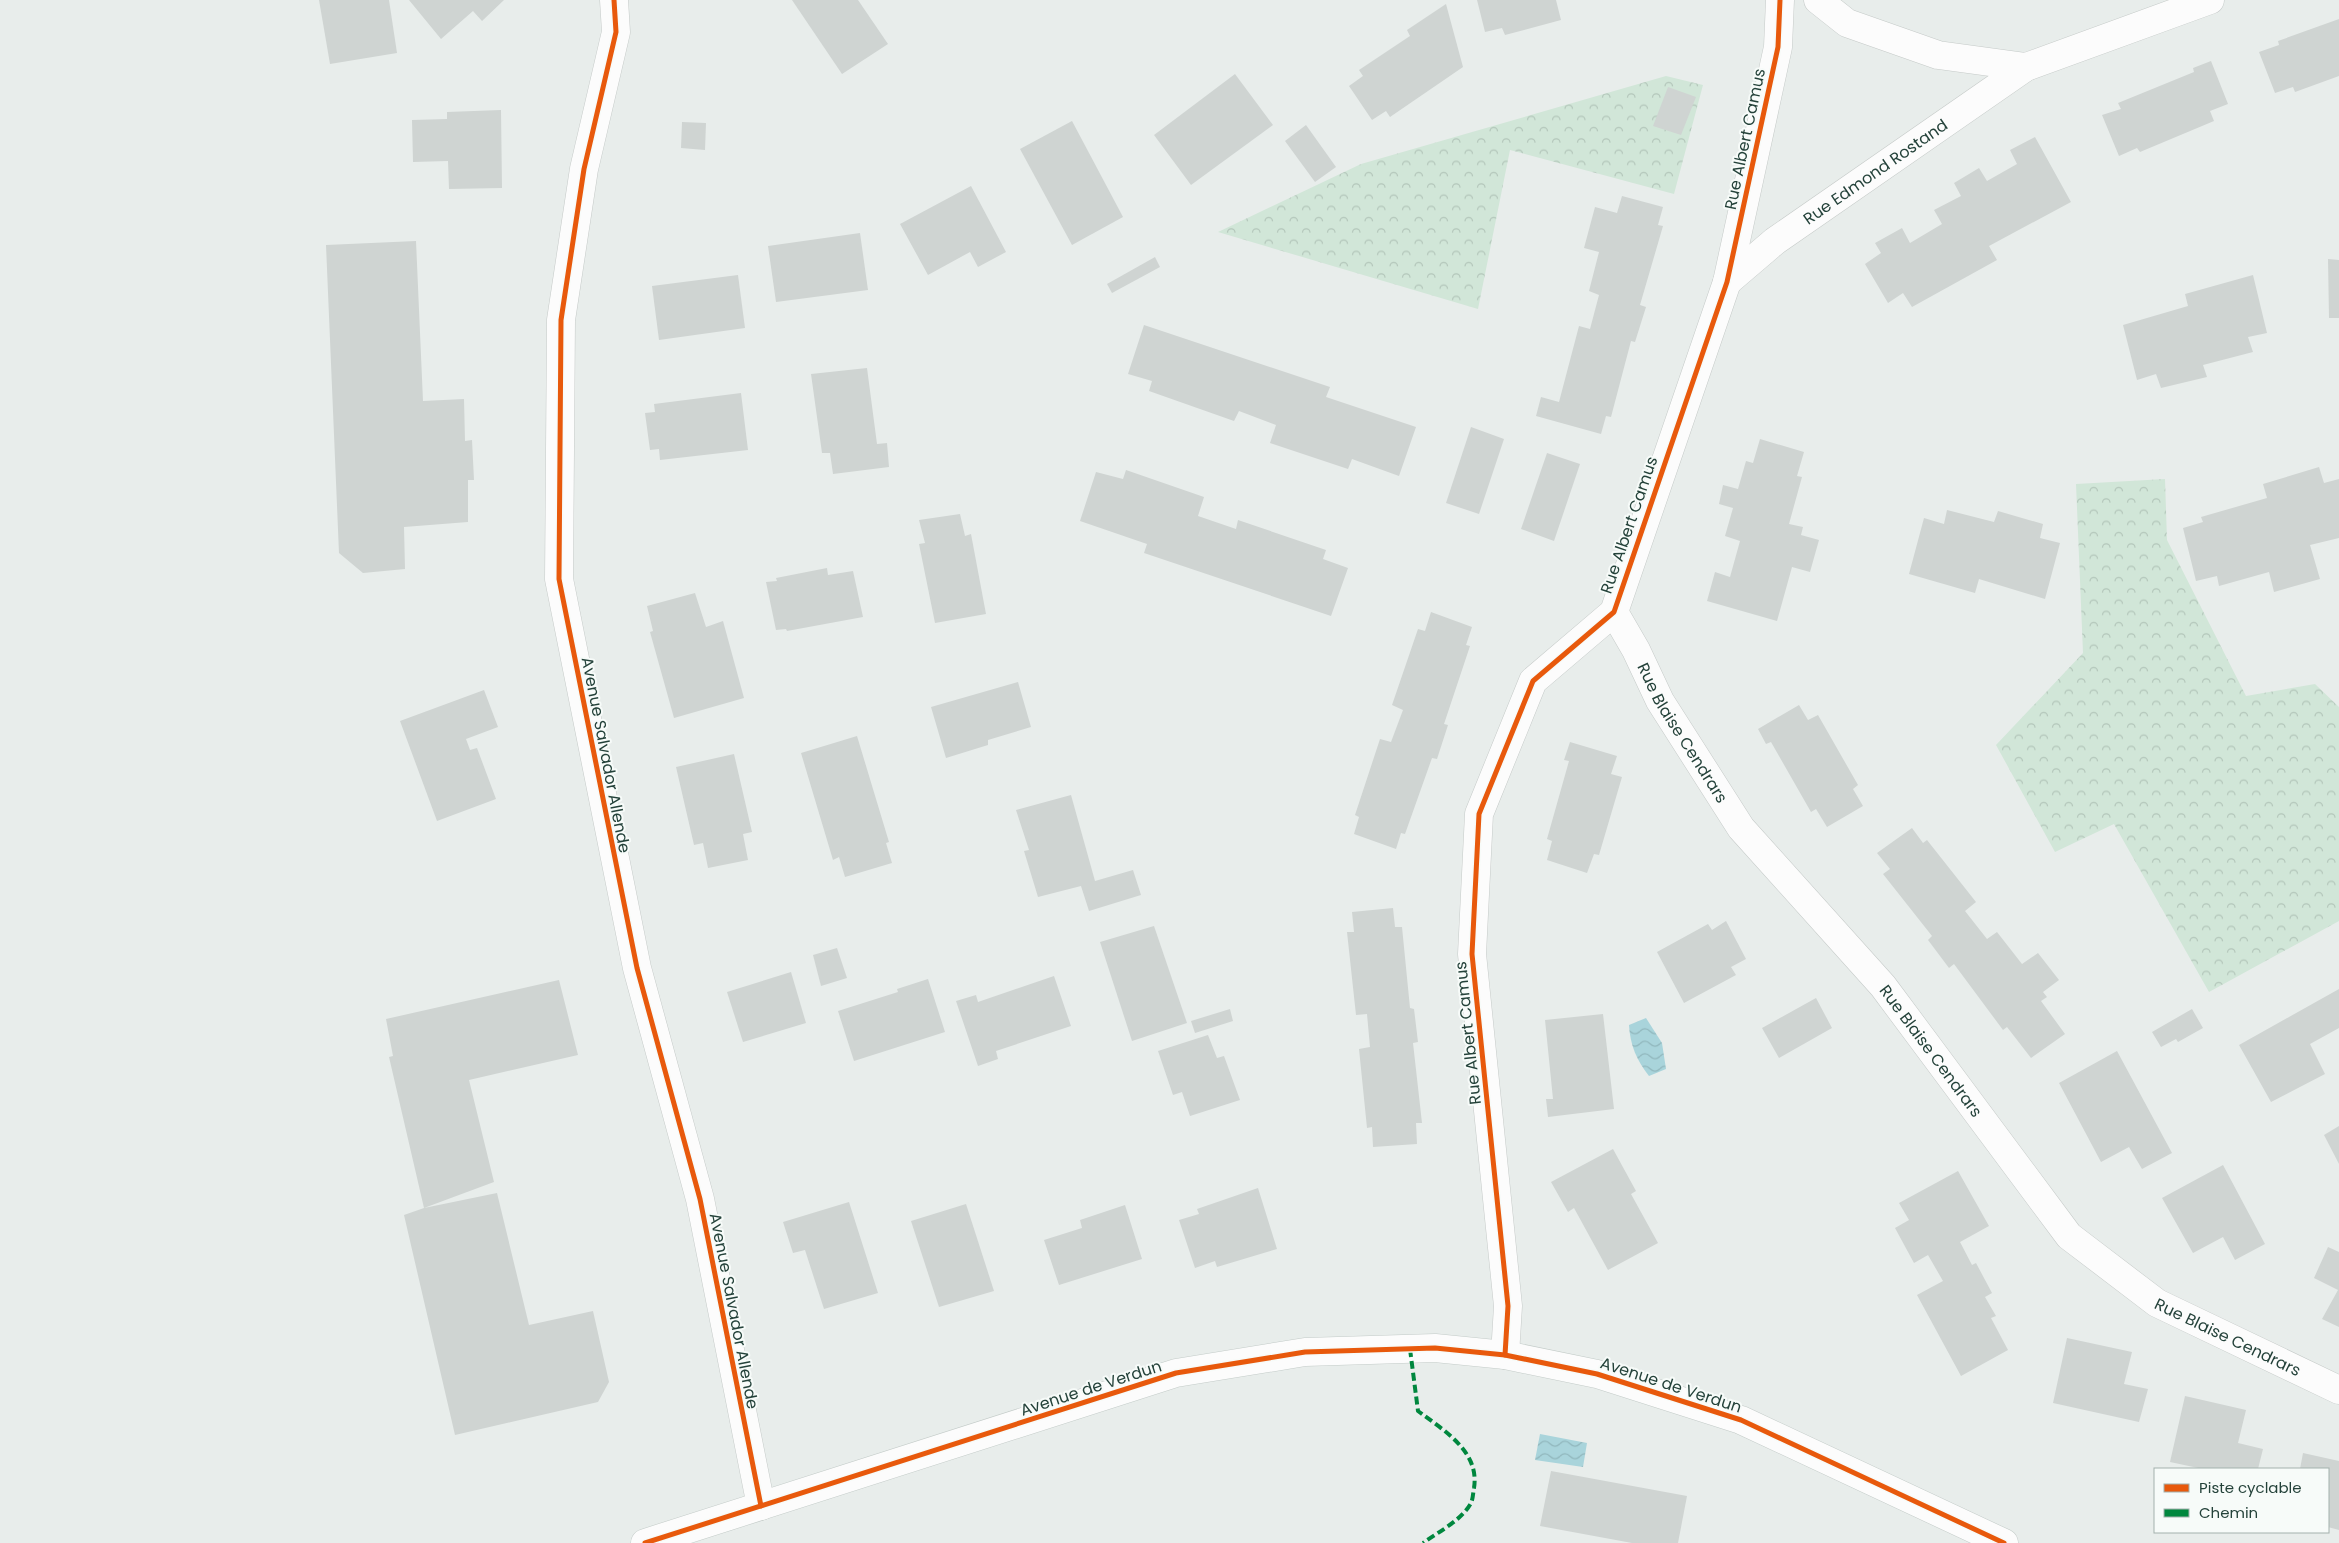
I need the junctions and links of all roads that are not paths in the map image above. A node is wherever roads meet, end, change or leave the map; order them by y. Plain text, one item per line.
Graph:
1 (614, 0) edge
2 (1780, 0) edge
3 (1818, 0) edge
4 (2210, 0) edge
5 (2026, 67) junction
6 (1727, 282) junction
7 (1614, 612) junction
8 (1505, 1355) junction
9 (2339, 1390) edge
10 (761, 1506) junction
11 (645, 1543) edge
12 (2004, 1543) edge

1 - 10 street, Avenue Salvador Allende
2 - 6 street, Rue Albert Camus
3 - 5 street, Rue Edmond Rostand
4 - 5 street, Rue Edmond Rostand
5 - 6 street, Rue Edmond Rostand
6 - 7 street, Rue Albert Camus
7 - 8 street, Rue Albert Camus
7 - 9 street, Rue Blaise Cendrars
8 - 10 street, Avenue de Verdun
8 - 12 street, Avenue de Verdun
10 - 11 street, Avenue de Verdun

